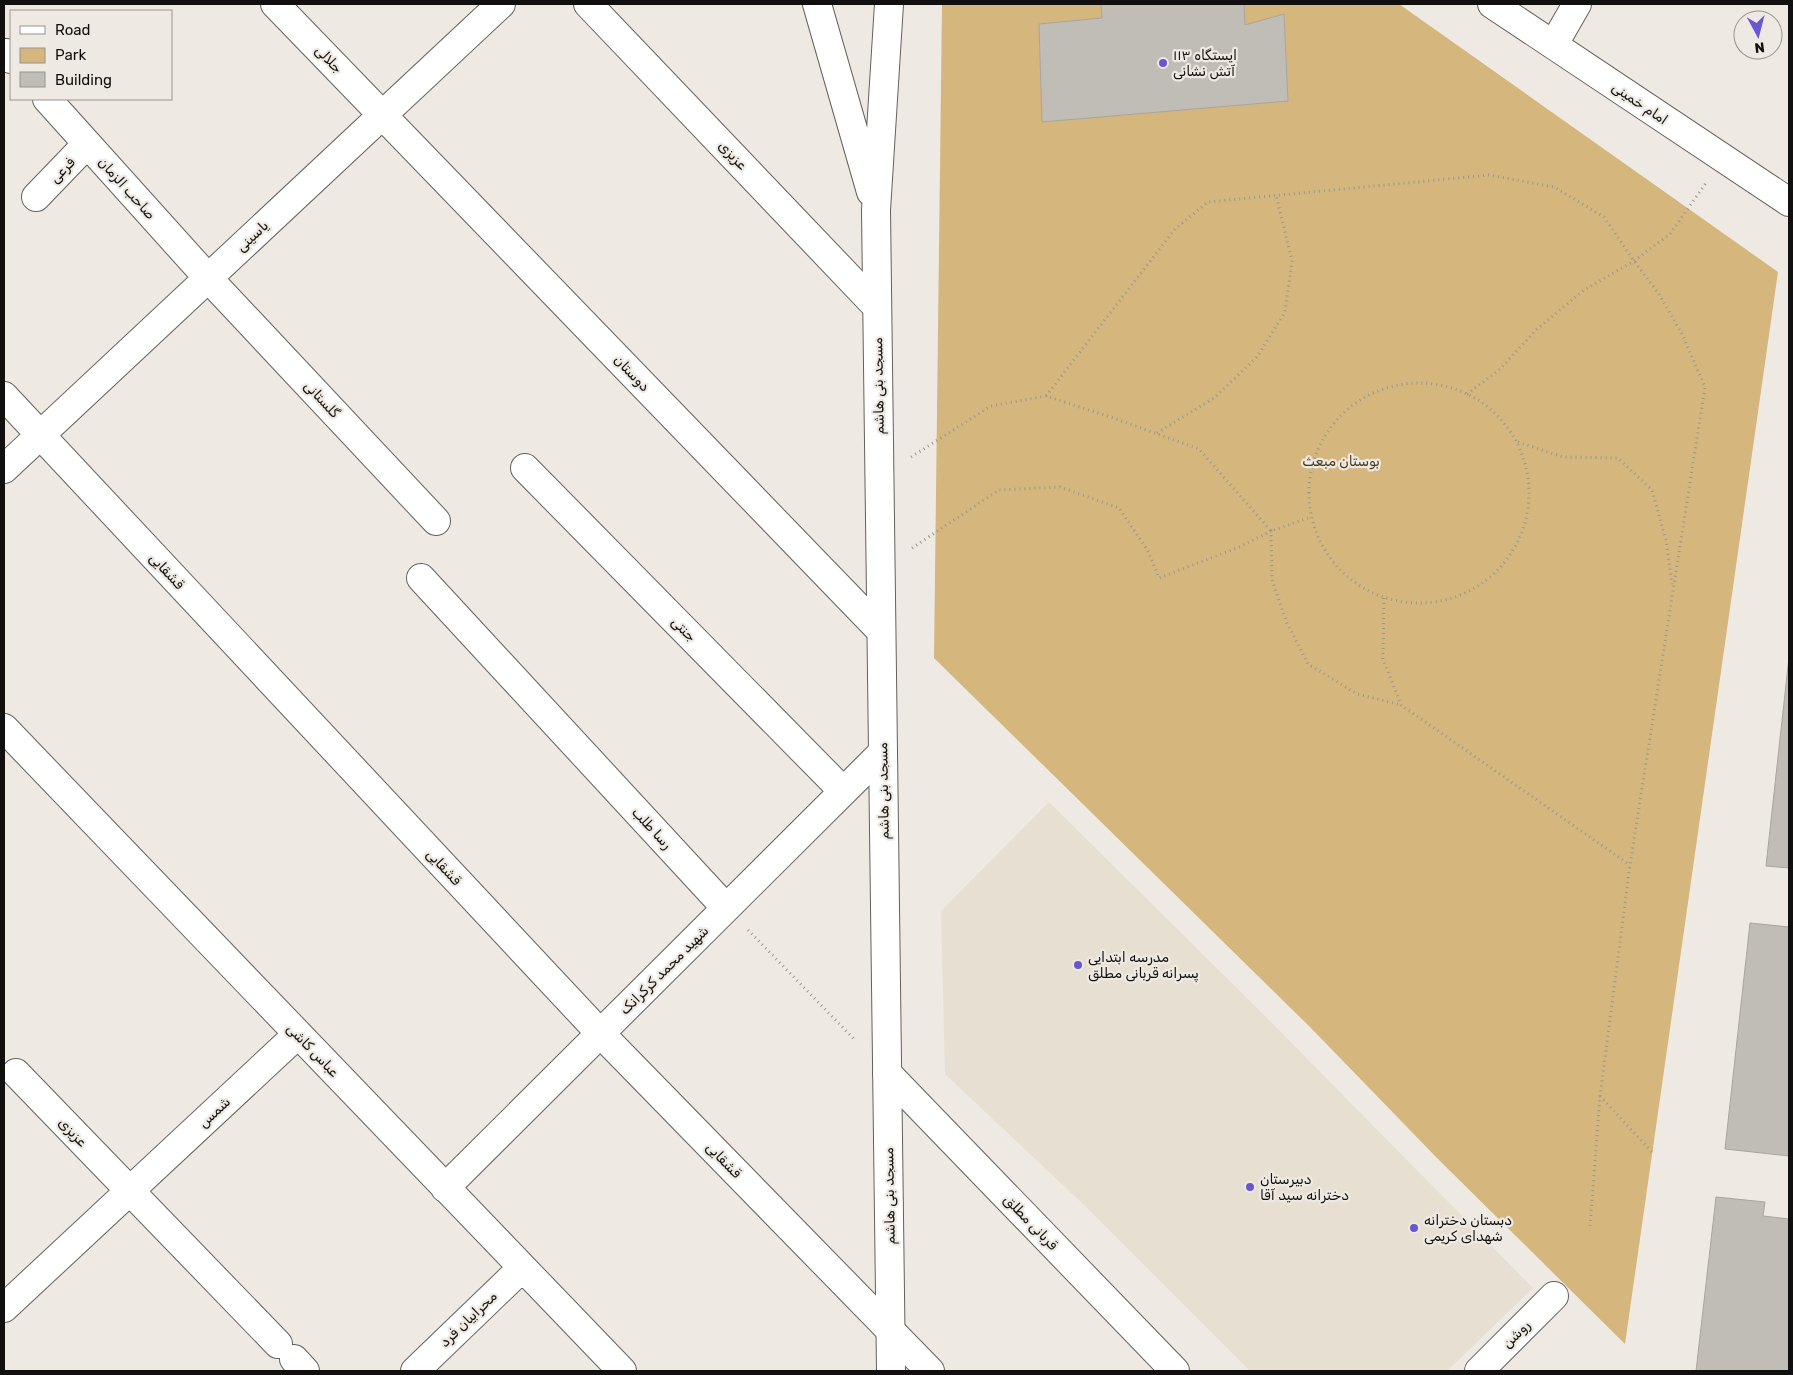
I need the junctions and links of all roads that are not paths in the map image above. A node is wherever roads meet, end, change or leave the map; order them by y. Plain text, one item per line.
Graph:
1 (275, 4) edge
2 (501, 4) edge
3 (588, 4) edge
4 (817, 4) edge
5 (889, 4) edge
6 (1492, 4) edge
7 (1577, 4) edge
8 (1554, 44) junction
9 (48, 100) edge
10 (382, 115) junction
11 (88, 144) junction
12 (36, 197) dead end
13 (1789, 202) edge
14 (876, 210) junction
15 (208, 278) junction
16 (877, 307) junction
17 (4, 396) edge
18 (40, 435) junction
19 (4, 468) edge
20 (524, 468) dead end
21 (436, 520) dead end
22 (421, 578) dead end
23 (882, 631) junction
24 (4, 728) edge
25 (883, 752) junction
26 (843, 791) junction
27 (726, 908) junction
28 (600, 1033) junction
29 (298, 1034) junction
30 (16, 1073) dead end
31 (887, 1073) junction
32 (445, 1188) junction
33 (130, 1191) junction
34 (522, 1268) junction
35 (1554, 1296) dead end
36 (4, 1308) edge
37 (891, 1332) junction
38 (292, 1358) edge
39 (415, 1371) edge
40 (622, 1371) edge
41 (891, 1371) edge
42 (930, 1371) edge
43 (1175, 1371) edge
44 (1479, 1371) edge

1 - 10 street, جلالی
2 - 10 street, یاسینی
3 - 16 street, عزیزی
4 - 14 street, مسجد بنی هاشم
5 - 14 street, مسجد بنی هاشم
6 - 8 street, امام خمینی
7 - 8 street
8 - 13 street, امام خمینی
9 - 11 street, صاحب الزمان
10 - 15 street, یاسینی
10 - 23 street, دوستان
11 - 12 street, فرعی
11 - 15 street, صاحب الزمان
14 - 16 street, مسجد بنی هاشم
15 - 18 street, یاسینی
15 - 21 street, گلستانی
16 - 23 street, مسجد بنی هاشم
17 - 18 street, قشقایی
18 - 19 street, یاسینی
18 - 28 street, قشقایی
20 - 26 street, جنتی
22 - 27 street, رسا طلب
23 - 25 street, مسجد بنی هاشم
24 - 29 street, عباس کاشی
25 - 26 street, شهید محمد کرکرانک
25 - 31 street, مسجد بنی هاشم
26 - 27 street, شهید محمد کرکرانک
27 - 28 street, شهید محمد کرکرانک
28 - 32 street, شهید محمد کرکرانک
28 - 37 street, قشقایی
29 - 32 street, عباس کاشی
29 - 33 street, شمس
30 - 33 street, عزیزی
31 - 37 street, مسجد بنی هاشم
31 - 43 street, قربانی مطلق
32 - 34 street, عباس کاشی
33 - 36 street, شمس
33 - 38 street
34 - 39 street, محرابیان فرد
34 - 40 street, عباس کاشی
35 - 44 street, روشن
37 - 41 street, مسجد بنی هاشم
37 - 42 street, قشقایی

